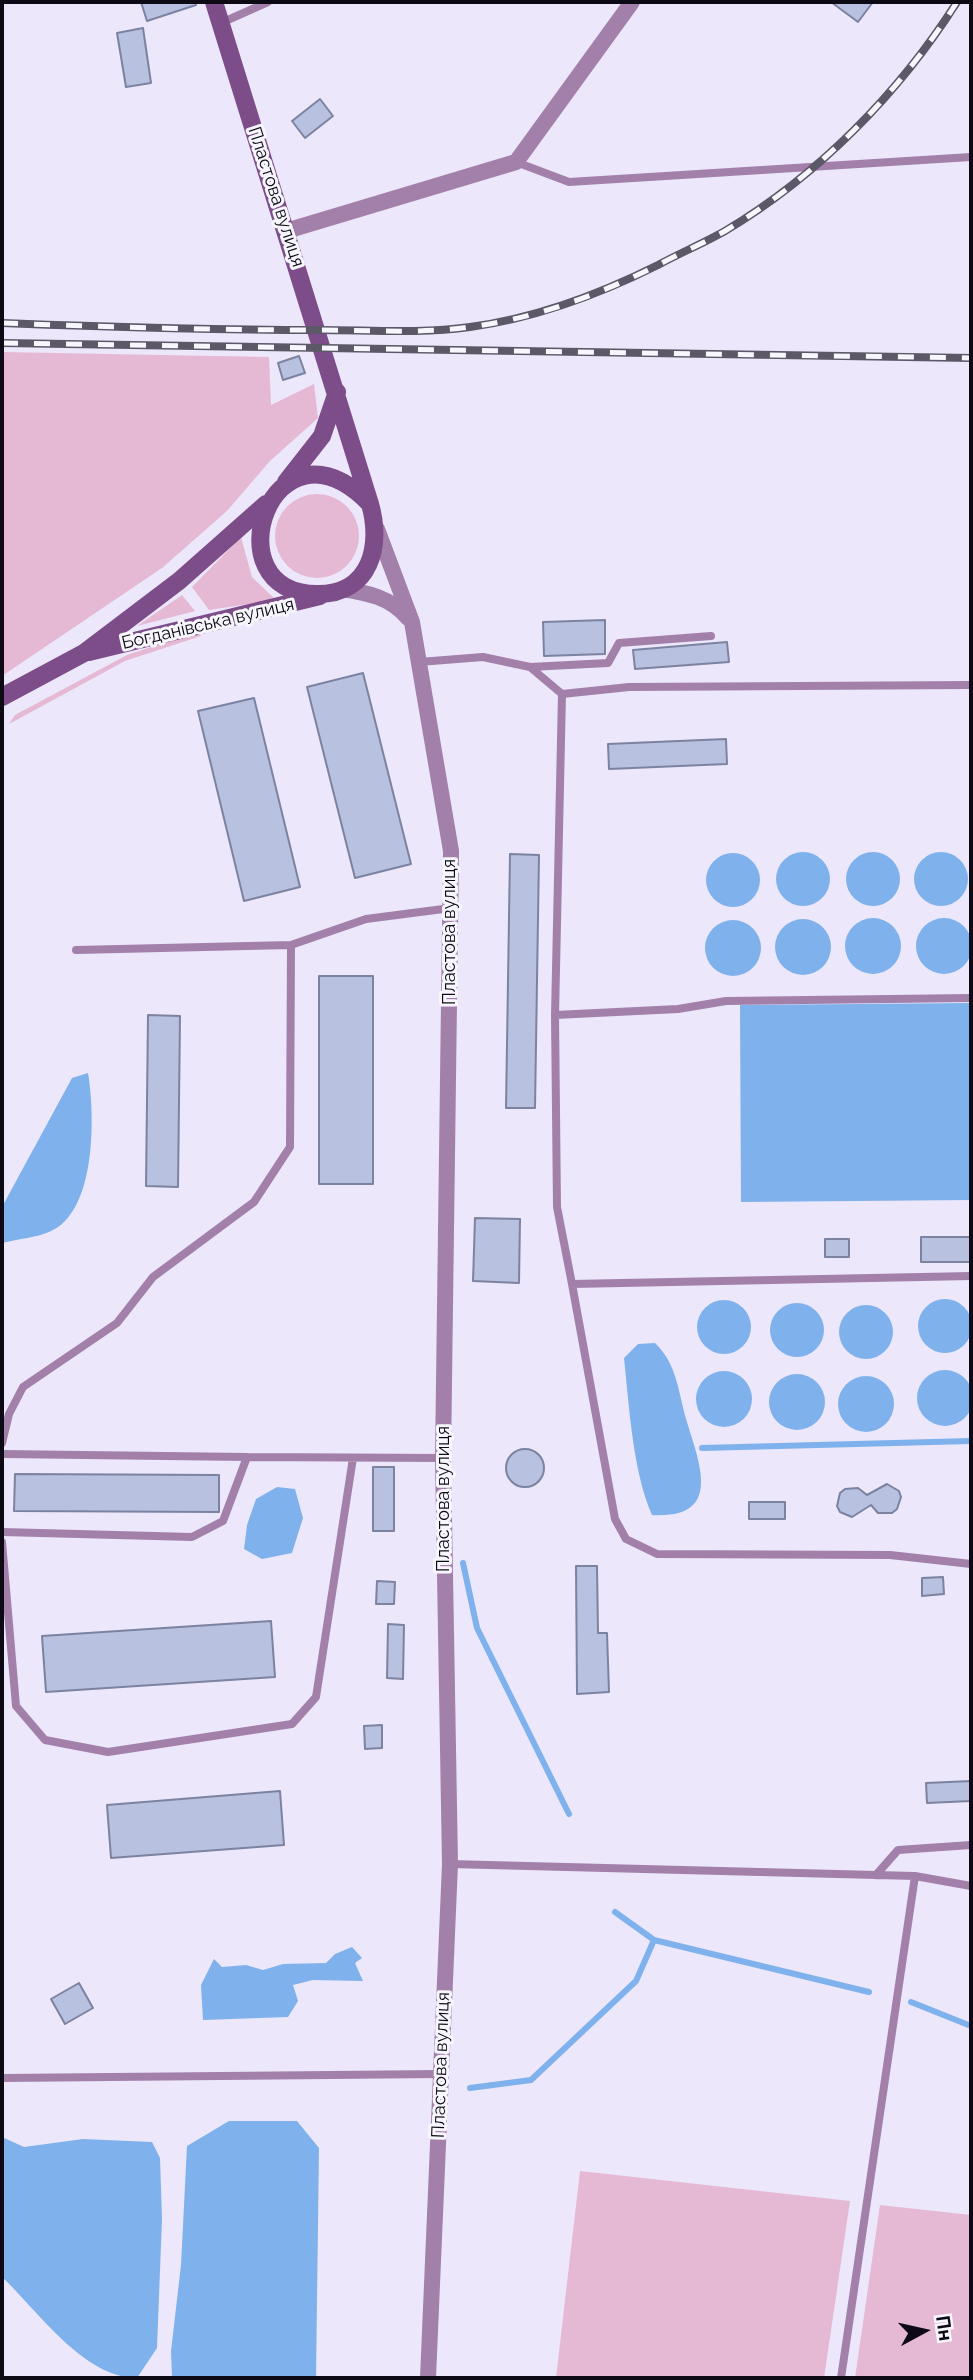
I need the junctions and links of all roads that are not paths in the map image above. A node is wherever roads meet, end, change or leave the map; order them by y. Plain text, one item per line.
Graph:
1 (214, 2) edge
2 (268, 2) edge
3 (632, 2) edge
4 (221, 23) junction
5 (971, 157) edge
6 (516, 162) junction
7 (286, 231) junction
8 (337, 392) junction
9 (273, 497) junction
10 (370, 504) junction
11 (377, 529) junction
12 (336, 591) junction
13 (412, 622) junction
14 (711, 636) dead end
15 (84, 653) junction
16 (419, 662) junction
17 (530, 667) junction
18 (971, 685) edge
19 (562, 694) junction
20 (2, 697) edge
21 (451, 908) junction
22 (291, 945) junction
23 (76, 950) dead end
24 (971, 998) edge
25 (555, 1016) junction
26 (971, 1276) edge
27 (572, 1284) junction
28 (2, 1443) edge
29 (2, 1454) edge
30 (247, 1457) junction
31 (353, 1458) junction
32 (443, 1458) junction
33 (2, 1532) edge
34 (2, 1542) edge
35 (971, 1564) edge
36 (971, 1845) edge
37 (450, 1864) junction
38 (877, 1875) junction
39 (915, 1876) junction
40 (971, 1886) edge
41 (440, 2074) junction
42 (2, 2078) edge
43 (428, 2378) edge
44 (841, 2378) edge

1 - 4 main road, Пластова вулиця
2 - 4 lane
3 - 6 street
4 - 7 main road, Пластова вулиця
5 - 6 lane
6 - 7 street
7 - 8 main road, Пластова вулиця
8 - 9 main road
8 - 10 main road, Пластова вулиця
9 - 10 main road
9 - 12 main road
9 - 15 main road, Богданівська вулиця
10 - 11 main road
11 - 12 main road
11 - 13 street, Пластова вулиця
12 - 13 street
12 - 15 main road, Богданівська вулиця
13 - 16 street, Пластова вулиця
14 - 17 lane
15 - 20 main road, Богданівська вулиця
16 - 17 lane
16 - 21 street, Пластова вулиця
17 - 19 lane
18 - 19 lane
19 - 25 lane
21 - 22 lane
21 - 32 street, Пластова вулиця
22 - 23 lane
22 - 28 lane
24 - 25 lane
25 - 27 lane
26 - 27 lane
27 - 35 lane
29 - 30 lane
30 - 31 lane
30 - 33 lane
31 - 32 lane
31 - 34 lane
32 - 37 street, Пластова вулиця
36 - 38 lane
37 - 38 lane
37 - 41 street, Пластова вулиця
38 - 39 lane
39 - 40 lane
39 - 44 lane
41 - 42 lane
41 - 43 street, Пластова вулиця

